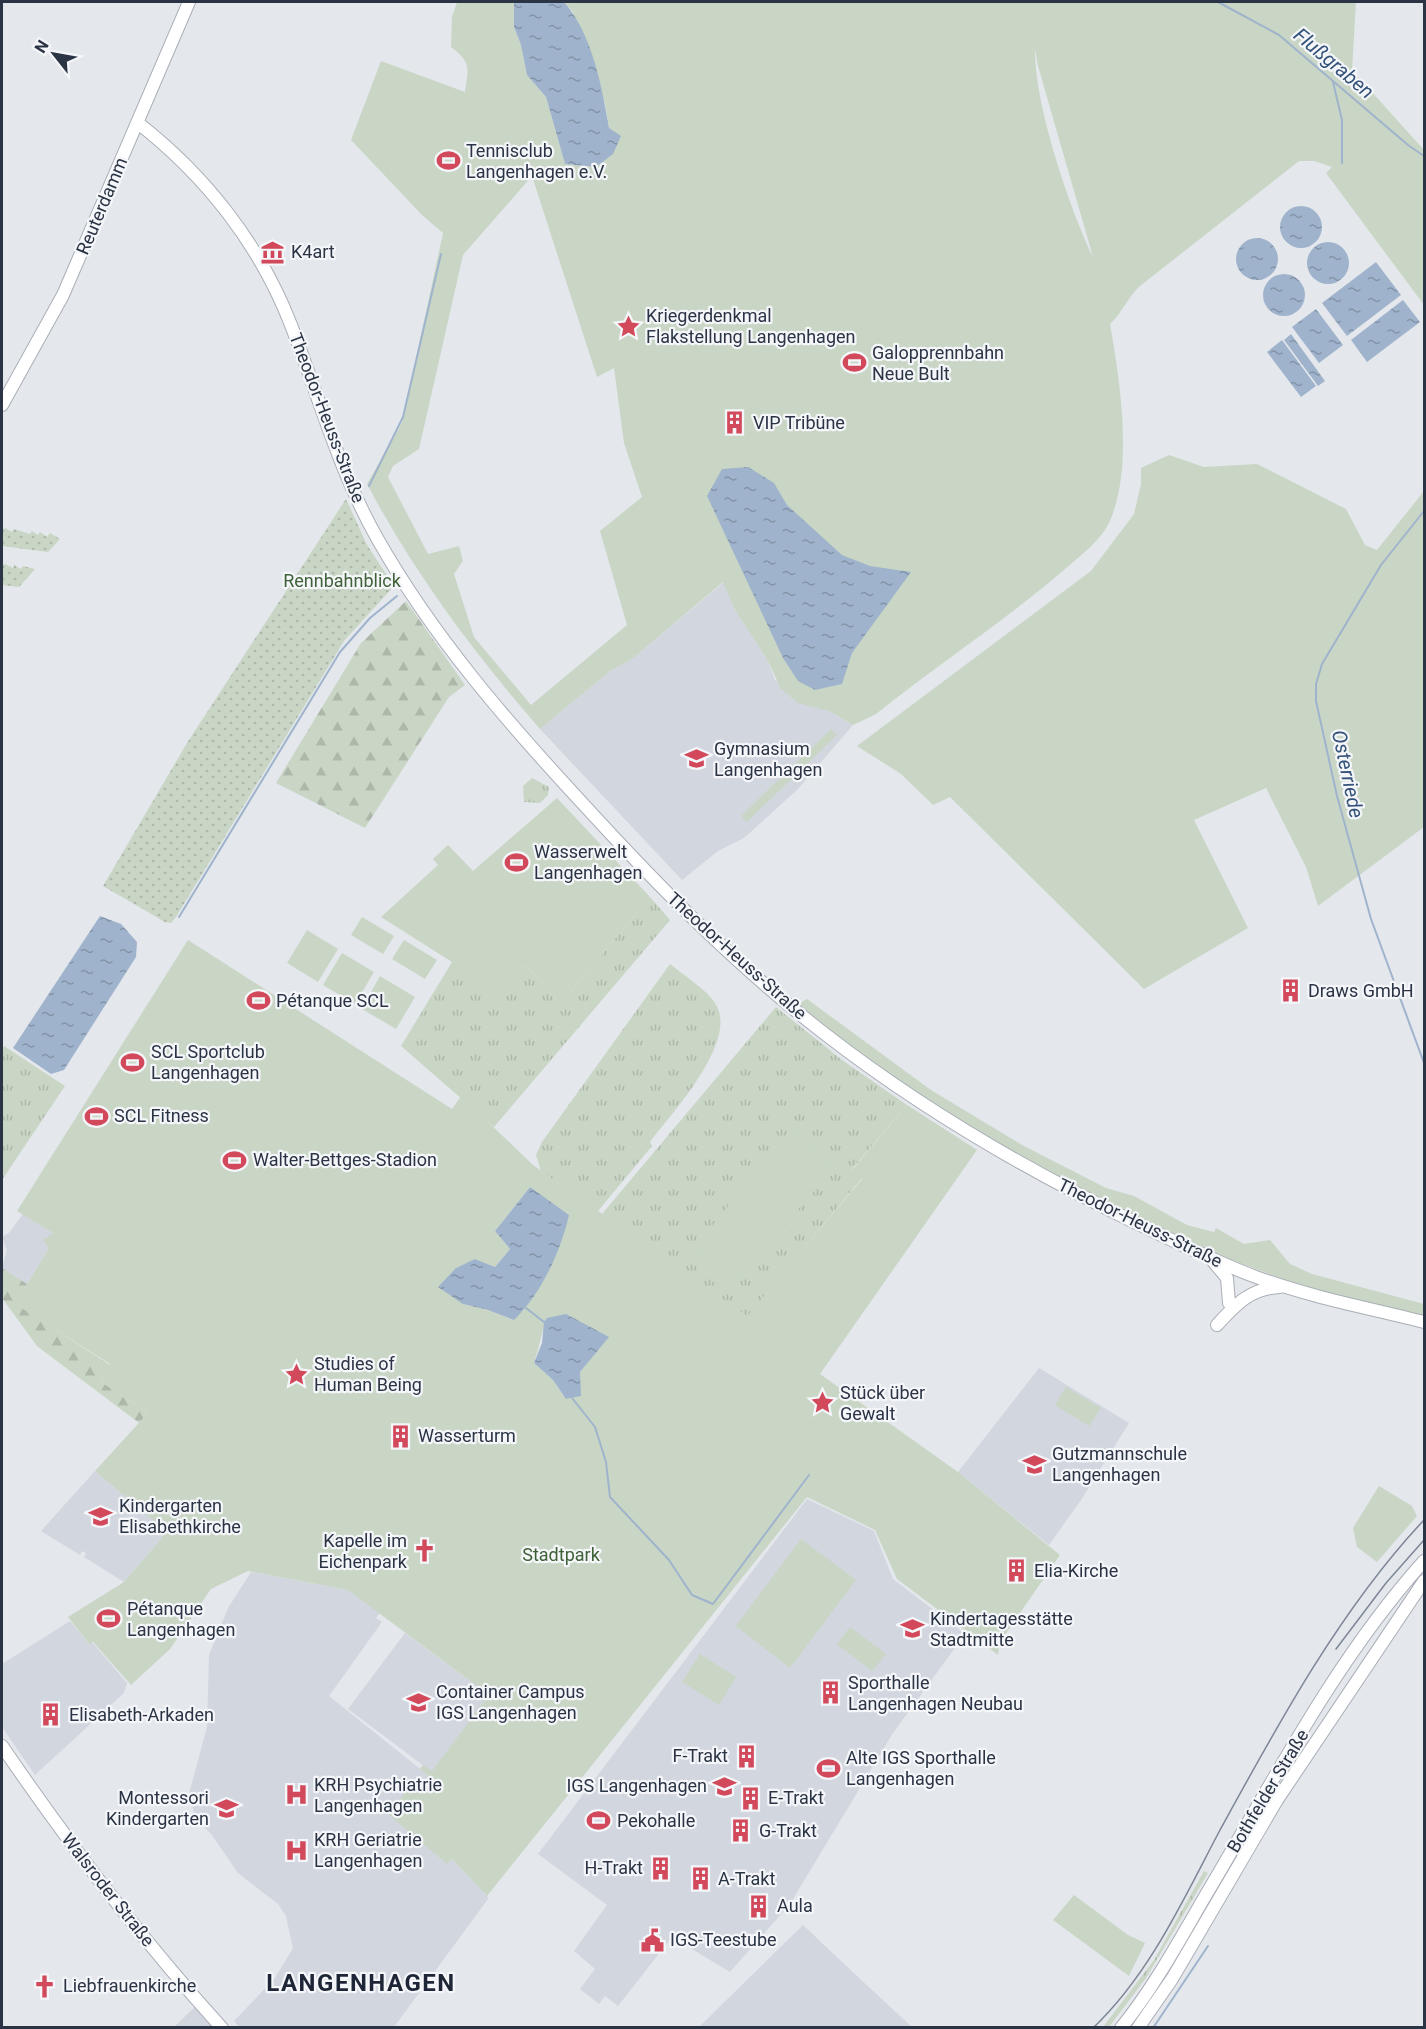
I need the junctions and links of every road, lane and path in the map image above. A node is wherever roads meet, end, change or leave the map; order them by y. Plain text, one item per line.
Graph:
1 (189, 2) edge
2 (138, 123) junction
3 (2, 405) edge
4 (1209, 1257) junction
5 (1284, 1286) junction
6 (1229, 1303) dead end
7 (1425, 1322) edge
8 (1217, 1325) dead end
9 (1425, 1561) edge
10 (1425, 1581) edge
11 (2, 1746) edge
12 (222, 2028) edge
13 (1121, 2028) edge
14 (1138, 2028) edge

1 - 2 street, Reuterdamm
2 - 3 street, Reuterdamm
2 - 4 street, Theodor-Heuss-Straße
4 - 5 street, Theodor-Heuss-Straße
4 - 6 street
5 - 7 street, Theodor-Heuss-Straße
5 - 8 street
9 - 13 street, Bothfelder Straße
10 - 14 street, Bothfelder Straße
11 - 12 street, Walsroder Straße

